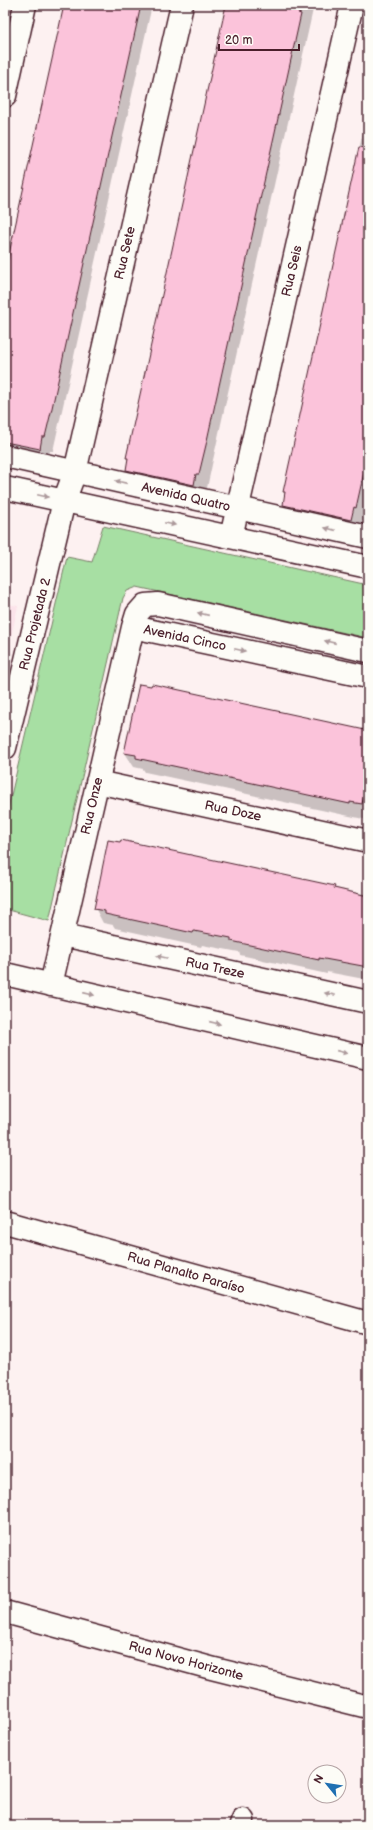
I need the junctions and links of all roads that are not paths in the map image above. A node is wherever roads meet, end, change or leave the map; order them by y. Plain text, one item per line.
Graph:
1 (25, 5) edge
2 (182, 5) edge
3 (352, 5) edge
4 (5, 96) edge
5 (5, 456) edge
6 (75, 472) junction
7 (5, 488) edge
8 (64, 501) junction
9 (238, 508) junction
10 (231, 537) junction
11 (368, 537) edge
12 (368, 567) edge
13 (133, 627) junction
14 (368, 651) edge
15 (368, 677) edge
16 (5, 748) edge
17 (98, 782) junction
18 (368, 840) edge
19 (63, 935) junction
20 (5, 974) edge
21 (51, 985) junction
22 (368, 1002) edge
23 (368, 1058) edge
24 (5, 1222) edge
25 (368, 1323) edge
26 (5, 1612) edge
27 (368, 1707) edge

1 - 4 street
2 - 6 street, Rua Sete
3 - 9 street, Rua Seis
5 - 6 street, Avenida Quatro
6 - 8 street, Rua Sete
9 -> 6 street, Avenida Quatro
7 -> 8 street
8 -> 10 street
8 - 16 street, Rua Projetada 2
9 - 10 street, Rua Seis
11 -> 9 street, Avenida Quatro
10 - 12 street
14 -> 13 street, Avenida Cinco
13 -> 15 street, Avenida Cinco
13 - 17 street, Rua Onze
17 - 18 street, Rua Doze
17 - 19 street, Rua Onze
19 - 21 street, Rua Onze
22 -> 19 street, Rua Treze
20 - 21 street
21 -> 23 street
24 - 25 street, Rua Planalto Paraíso
26 - 27 street, Rua Novo Horizonte

